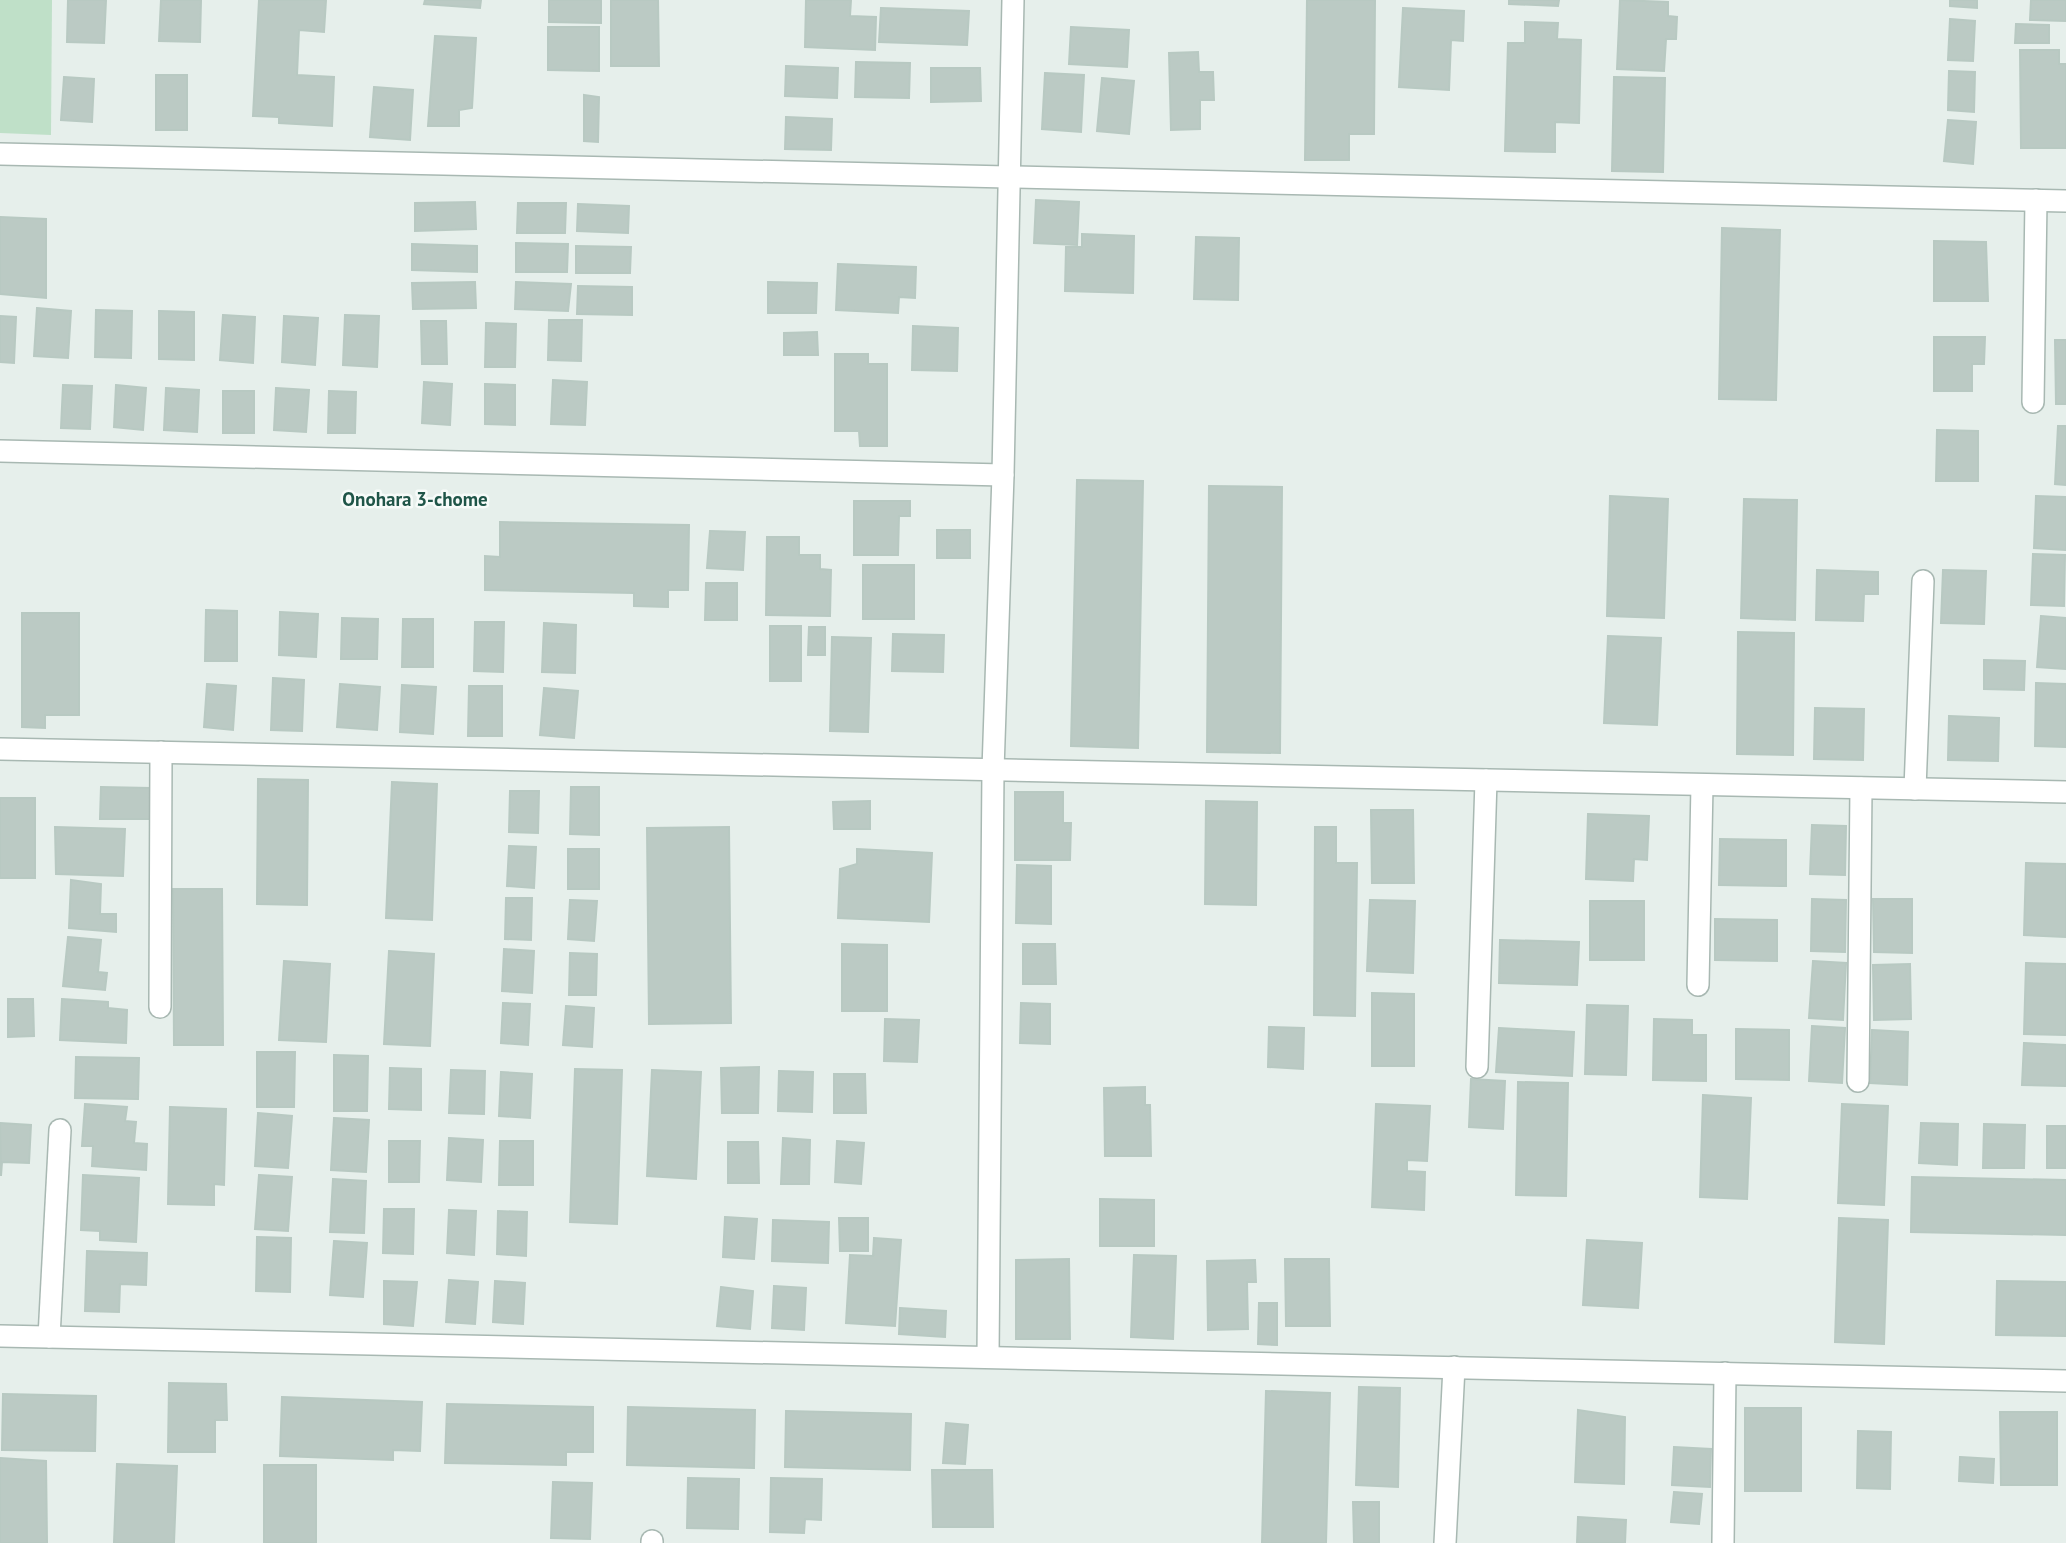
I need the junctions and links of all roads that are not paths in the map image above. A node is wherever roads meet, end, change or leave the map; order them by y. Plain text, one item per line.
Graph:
1 (1013, 0) edge
2 (0, 154) edge
3 (1008, 178) junction
4 (2036, 200) junction
5 (2066, 201) edge
6 (2034, 402) dead end
7 (0, 451) edge
8 (1003, 475) junction
9 (1923, 581) dead end
10 (0, 749) edge
11 (161, 752) junction
12 (993, 770) junction
13 (1486, 780) junction
14 (1702, 785) junction
15 (1861, 788) junction
16 (1915, 789) junction
17 (2066, 792) edge
18 (1698, 985) dead end
19 (160, 1007) dead end
20 (1477, 1067) dead end
21 (1858, 1081) dead end
22 (60, 1130) dead end
23 (0, 1336) edge
24 (49, 1337) junction
25 (988, 1357) junction
26 (1454, 1367) junction
27 (1725, 1373) junction
28 (2066, 1381) edge
29 (1445, 1543) edge
30 (1723, 1543) edge

1 - 3 street
2 - 3 street
3 - 4 street
3 - 8 street
4 - 5 street
4 - 6 street
7 - 8 street
8 - 12 street
9 - 16 street
10 - 11 street
11 - 12 street
11 - 19 street
12 - 13 street
12 - 25 street
13 - 14 street
13 - 20 street
14 - 15 street
14 - 18 street
15 - 16 street
15 - 21 street
16 - 17 street
22 - 24 street
23 - 24 street
24 - 25 street
25 - 26 street
26 - 27 street
26 - 29 street
27 - 28 street
27 - 30 street

